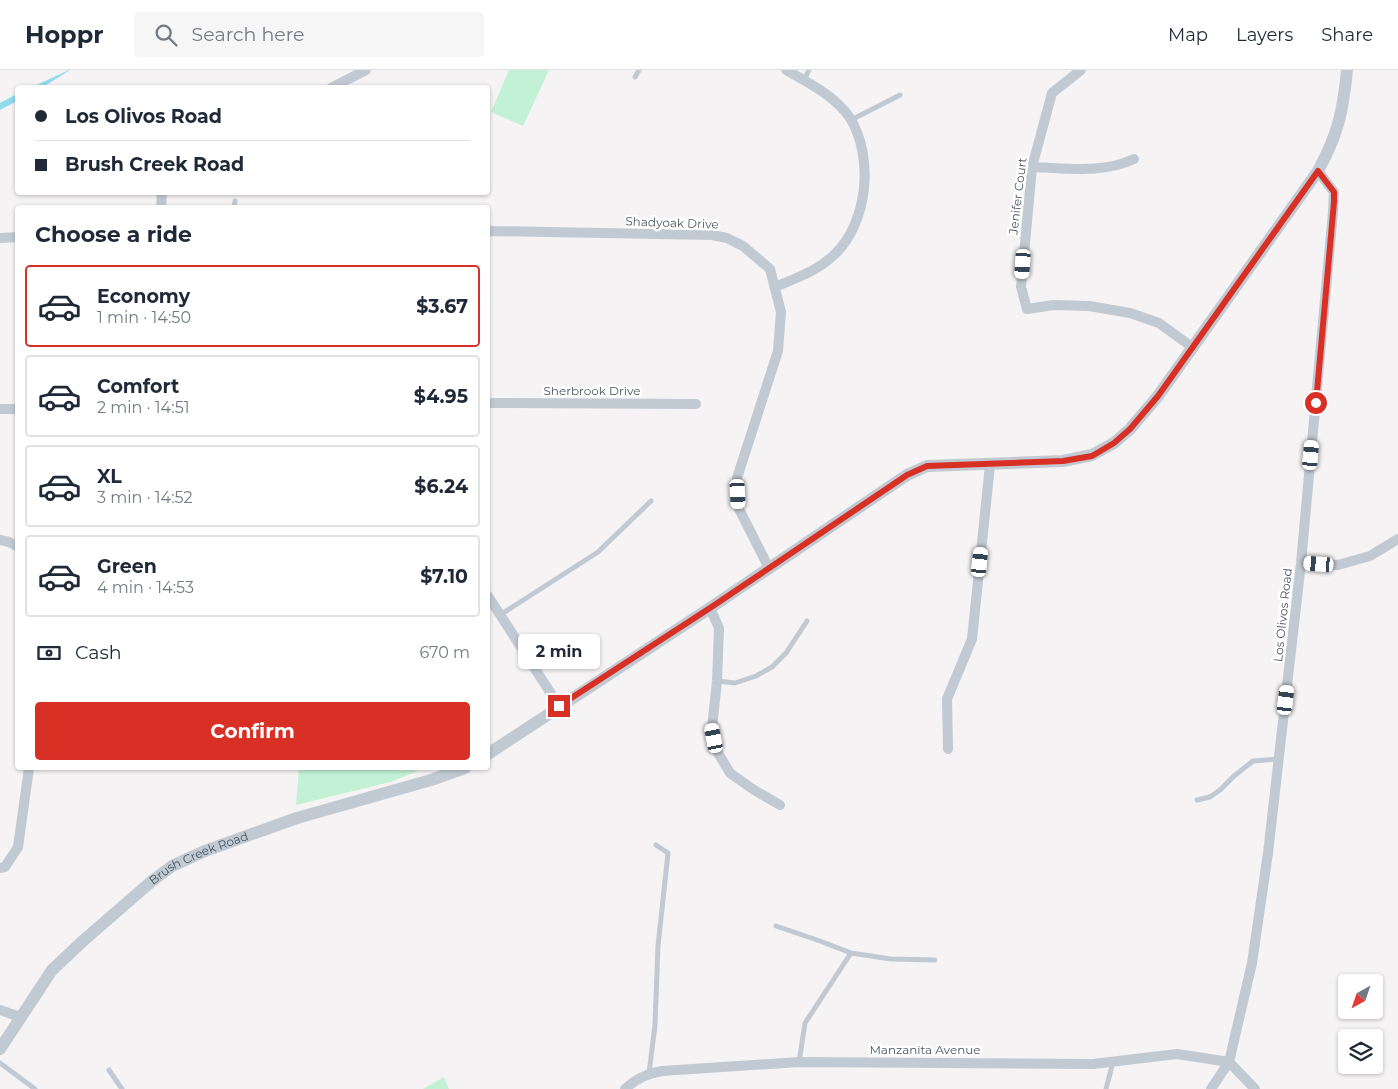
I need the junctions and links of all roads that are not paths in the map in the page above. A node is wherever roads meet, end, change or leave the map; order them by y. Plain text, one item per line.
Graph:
1 (366, 70) edge
2 (639, 70) edge
3 (786, 70) edge
4 (809, 70) edge
5 (1081, 70) edge
6 (1347, 70) edge
7 (635, 77) dead end
8 (804, 80) junction
9 (338, 85) edge
10 (900, 95) dead end
11 (851, 120) junction
12 (1134, 159) dead end
13 (1032, 167) junction
14 (1318, 171) junction
15 (490, 231) edge
16 (15, 237) edge
17 (0, 238) edge
18 (775, 287) junction
19 (1192, 346) junction
20 (490, 403) edge
21 (696, 404) dead end
22 (0, 409) edge
23 (15, 409) edge
24 (990, 465) junction
25 (651, 501) dead end
26 (1398, 539) edge
27 (0, 540) edge
28 (15, 545) edge
29 (1301, 563) junction
30 (769, 568) junction
31 (490, 599) edge
32 (710, 608) junction
33 (499, 615) junction
34 (807, 622) dead end
35 (717, 681) junction
36 (559, 706) junction
37 (948, 749) dead end
38 (490, 753) edge
39 (1279, 759) junction
40 (29, 770) edge
41 (459, 770) edge
42 (1197, 800) dead end
43 (780, 804) dead end
44 (656, 846) dead end
45 (0, 868) edge
46 (776, 926) dead end
47 (851, 953) junction
48 (935, 960) dead end
49 (0, 1010) edge
50 (20, 1017) junction
51 (0, 1049) edge
52 (1113, 1061) junction
53 (798, 1062) junction
54 (1228, 1062) junction
55 (0, 1063) edge
56 (109, 1070) dead end
57 (650, 1073) junction
58 (35, 1089) edge
59 (122, 1089) edge
60 (625, 1089) edge
61 (1106, 1089) edge
62 (1211, 1089) edge
63 (1256, 1089) edge

1 - 9 street
2 - 7 lane
3 - 8 street
4 - 8 lane
5 - 13 street, Jenifer Court
6 - 14 street
8 - 11 street
10 - 11 lane
11 - 18 street
12 - 13 street
13 - 19 street, Jenifer Court
14 - 19 street
14 - 29 street, Los Olivos Road
15 - 18 street, Shadyoak Drive
16 - 17 street
18 - 30 street, Shadyoak Drive
19 - 24 street
20 - 21 street, Sherbrook Drive
22 - 23 street
24 - 30 street
24 - 37 street
25 - 33 lane
26 - 29 street
27 - 28 street
29 - 39 street, Los Olivos Road
30 - 32 street
31 - 33 street
32 - 35 street
32 - 36 street
33 - 36 street
34 - 35 lane
35 - 43 street
36 - 38 street
39 - 42 lane
39 - 54 street, Los Olivos Road
40 - 45 street
41 - 50 street, Brush Creek Road
44 - 57 lane
46 - 47 lane
47 - 48 lane
47 - 53 lane
49 - 50 street
50 - 51 street, Brush Creek Road
52 - 53 street, Manzanita Avenue
52 - 54 street, Manzanita Avenue
52 - 61 lane
53 - 57 street, Manzanita Avenue
54 - 62 street, Los Olivos Road
54 - 63 street
55 - 58 lane
56 - 59 lane
57 - 60 street, Manzanita Avenue

